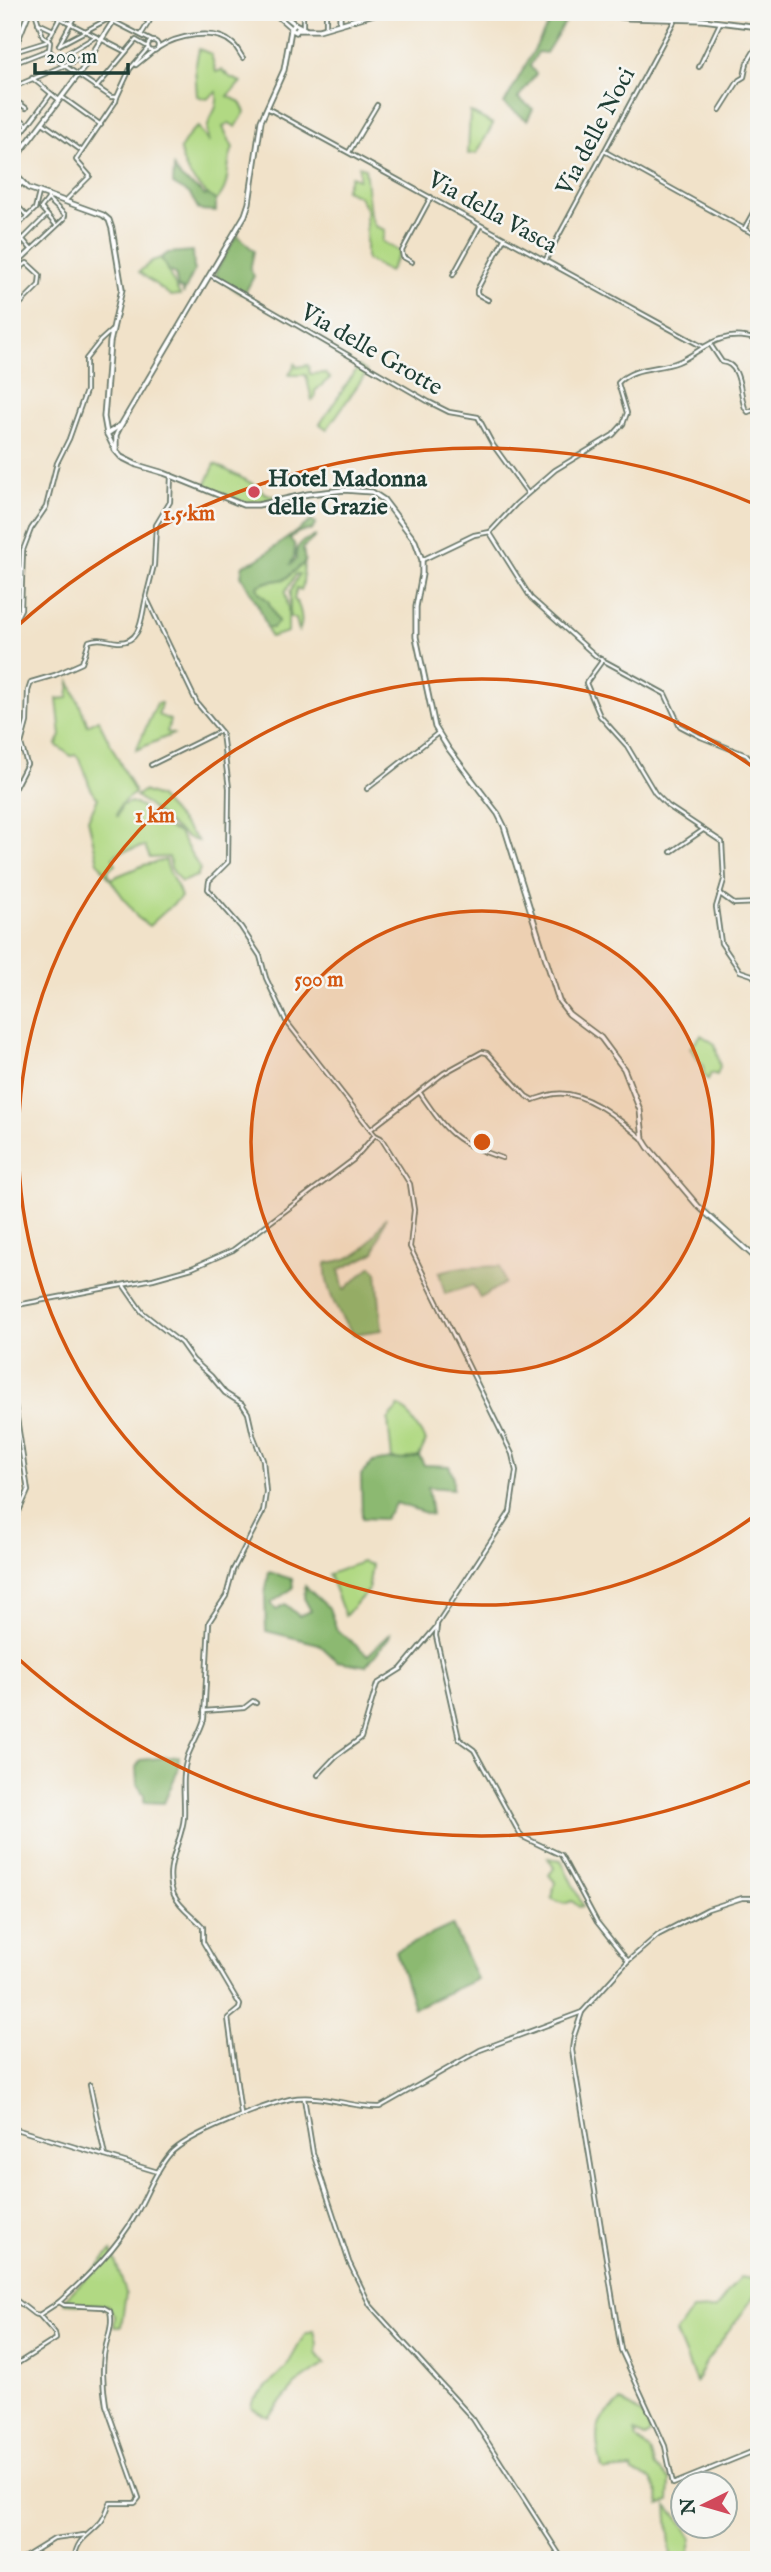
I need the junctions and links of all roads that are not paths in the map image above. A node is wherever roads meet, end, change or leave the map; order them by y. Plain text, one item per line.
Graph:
1 (29, 12) edge
2 (35, 12) edge
3 (48, 12) edge
4 (63, 12) edge
5 (77, 12) edge
6 (95, 12) edge
7 (118, 12) edge
8 (134, 12) edge
9 (155, 12) edge
10 (273, 12) edge
11 (280, 12) edge
12 (303, 12) edge
13 (326, 12) edge
14 (340, 12) edge
15 (381, 12) edge
16 (587, 12) edge
17 (12, 15) edge
18 (676, 18) junction
19 (60, 19) junction
20 (111, 20) junction
21 (149, 22) junction
22 (38, 23) junction
23 (340, 23) junction
24 (720, 23) junction
25 (71, 25) junction
26 (759, 27) edge
27 (326, 28) junction
28 (297, 29) junction
29 (19, 30) junction
30 (53, 30) junction
31 (12, 31) edge
32 (84, 32) junction
33 (141, 35) junction
34 (95, 37) junction
35 (102, 40) junction
36 (152, 41) junction
37 (48, 43) junction
38 (759, 43) edge
39 (59, 45) junction
40 (158, 46) junction
41 (148, 47) junction
42 (153, 51) junction
43 (126, 52) junction
44 (93, 53) junction
45 (13, 54) edge
46 (243, 58) dead end
47 (56, 60) junction
48 (12, 64) edge
49 (65, 66) junction
50 (699, 67) dead end
51 (130, 69) junction
52 (78, 75) junction
53 (33, 78) junction
54 (14, 85) edge
55 (96, 88) junction
56 (12, 91) edge
57 (51, 94) junction
58 (12, 98) edge
59 (61, 99) junction
60 (115, 99) junction
61 (377, 105) dead end
62 (26, 108) dead end
63 (266, 108) junction
64 (720, 110) dead end
65 (12, 112) edge
66 (43, 123) junction
67 (12, 124) edge
68 (28, 125) junction
69 (100, 125) junction
70 (22, 133) junction
71 (12, 146) edge
72 (82, 151) junction
73 (604, 151) junction
74 (349, 152) junction
75 (12, 163) edge
76 (12, 170) edge
77 (22, 183) junction
78 (39, 192) junction
79 (12, 193) edge
80 (48, 197) junction
81 (431, 197) junction
82 (12, 200) edge
83 (65, 201) junction
84 (759, 202) edge
85 (47, 215) junction
86 (28, 217) junction
87 (12, 220) edge
88 (56, 225) junction
89 (480, 225) junction
90 (15, 229) edge
91 (744, 229) junction
92 (759, 237) edge
93 (23, 239) junction
94 (504, 239) junction
95 (31, 249) junction
96 (12, 254) edge
97 (545, 261) junction
98 (412, 262) dead end
99 (14, 269) edge
100 (12, 274) edge
101 (210, 275) junction
102 (453, 275) dead end
103 (488, 300) dead end
104 (12, 312) edge
105 (111, 331) junction
106 (759, 341) edge
107 (710, 344) junction
108 (703, 347) junction
109 (759, 412) edge
110 (105, 425) junction
111 (119, 426) junction
112 (107, 434) junction
113 (117, 435) junction
114 (117, 451) junction
115 (171, 475) junction
116 (528, 494) junction
117 (490, 533) junction
118 (422, 560) junction
119 (146, 597) junction
120 (12, 626) edge
121 (602, 661) junction
122 (220, 731) junction
123 (438, 733) junction
124 (151, 765) dead end
125 (759, 769) edge
126 (367, 789) dead end
127 (12, 793) edge
128 (704, 830) junction
129 (671, 852) dead end
130 (720, 894) junction
131 (759, 903) edge
132 (759, 982) edge
133 (419, 1093) junction
134 (371, 1129) junction
135 (375, 1135) junction
136 (643, 1139) junction
137 (502, 1158) dead end
138 (758, 1258) edge
139 (124, 1286) junction
140 (12, 1306) edge
141 (12, 1385) edge
142 (12, 1527) edge
143 (437, 1626) junction
144 (256, 1703) dead end
145 (204, 1711) junction
146 (318, 1775) dead end
147 (759, 1898) edge
148 (628, 1961) junction
149 (582, 2012) junction
150 (90, 2085) dead end
151 (304, 2098) junction
152 (241, 2114) junction
153 (12, 2128) edge
154 (104, 2156) junction
155 (158, 2172) junction
156 (12, 2297) edge
157 (59, 2302) junction
158 (38, 2315) junction
159 (12, 2367) edge
160 (759, 2449) edge
161 (85, 2535) junction
162 (20, 2560) edge
163 (74, 2560) edge
164 (563, 2560) edge

1 - 29 street
2 - 22 street
3 - 19 street
4 - 19 street
5 - 25 street
6 - 20 street
7 - 20 street
8 - 21 street
9 - 21 street
10 - 28 street
11 - 28 street
12 - 28 street
13 - 27 street
14 - 23 street
15 - 23 street
16 - 18 street
17 - 29 street
18 - 24 street
18 - 73 street, Via delle Noci
19 - 25 street
19 - 30 street
20 - 32 street
20 - 33 street
20 - 35 street
21 - 33 street
22 - 30 street
22 - 37 street
23 - 27 street
24 - 26 street
24 - 50 street
25 - 32 street
25 - 39 street
27 - 28 street
28 - 63 street
29 - 31 street
29 - 45 street
30 - 37 street
32 - 34 street
32 - 39 street
33 - 36 street
34 - 35 street
34 - 47 street
35 - 43 street
35 - 44 street
36 - 40 street
36 - 41 street
37 - 39 street
37 - 45 street
37 - 47 street
37 - 48 street
38 - 64 street
40 - 42 street
40 - 46 street
41 - 42 street
41 - 43 street
41 - 51 street
42 - 51 street
43 - 55 street
44 - 49 street
44 - 52 street
47 - 49 street
49 - 52 street
49 - 53 street
51 - 60 street
52 - 55 street
52 - 59 street
53 - 54 street
53 - 57 street
54 - 56 street
55 - 60 street
57 - 59 street
57 - 68 street
58 - 62 street
59 - 66 street
59 - 69 street
60 - 69 street
61 - 74 street
63 - 74 street, Via della Vasca
63 - 101 street
65 - 68 street
66 - 72 street
66 - 75 street
67 - 70 street
68 - 70 street
69 - 72 street
70 - 71 street
72 - 83 street
73 - 91 street
73 - 97 street, Via delle Noci
74 - 81 street, Via della Vasca
76 - 77 street
77 - 78 street
77 - 79 street
78 - 80 street
78 - 86 street
80 - 83 street
80 - 85 street
80 - 88 street
81 - 89 street, Via della Vasca
81 - 98 street
82 - 86 street
83 - 105 street
84 - 91 street
85 - 88 street
85 - 93 street
86 - 90 street
87 - 90 street
88 - 95 street
89 - 94 street, Via della Vasca
89 - 102 street
90 - 93 street
91 - 92 street
93 - 95 street
93 - 96 street
94 - 97 street, Via della Vasca
94 - 103 street
95 - 99 street
97 - 108 street, Via della Vasca
99 - 100 street
99 - 104 street
101 - 111 street
101 - 116 street, Via delle Grotte
105 - 110 street
105 - 120 street
106 - 107 street
107 - 108 street
107 - 109 street
108 - 116 street
110 - 111 street
110 - 112 street
111 - 112 street
111 - 113 street
112 - 113 street
112 - 114 street
113 - 114 street
114 - 115 street
115 - 118 street
115 - 119 street
116 - 117 street
117 - 118 street
117 - 121 street
118 - 123 street
119 - 122 street
119 - 127 street
121 - 125 street
121 - 128 street
122 - 124 street
122 - 134 street
123 - 126 street
123 - 136 street
128 - 129 street
128 - 130 street
130 - 131 street
130 - 132 street
133 - 134 street
133 - 136 street
133 - 137 street
134 - 135 street
135 - 139 street
135 - 143 street
136 - 138 street
139 - 140 street
139 - 145 street
141 - 142 street
143 - 146 street
143 - 148 street
144 - 145 street
145 - 152 street
147 - 148 street
148 - 149 street
149 - 151 street
149 - 160 street
150 - 154 street
151 - 152 street
151 - 164 street
152 - 155 street
153 - 154 street
154 - 155 street
155 - 157 street
156 - 158 street
157 - 158 street
157 - 161 street
158 - 159 street
161 - 162 street
161 - 163 street

